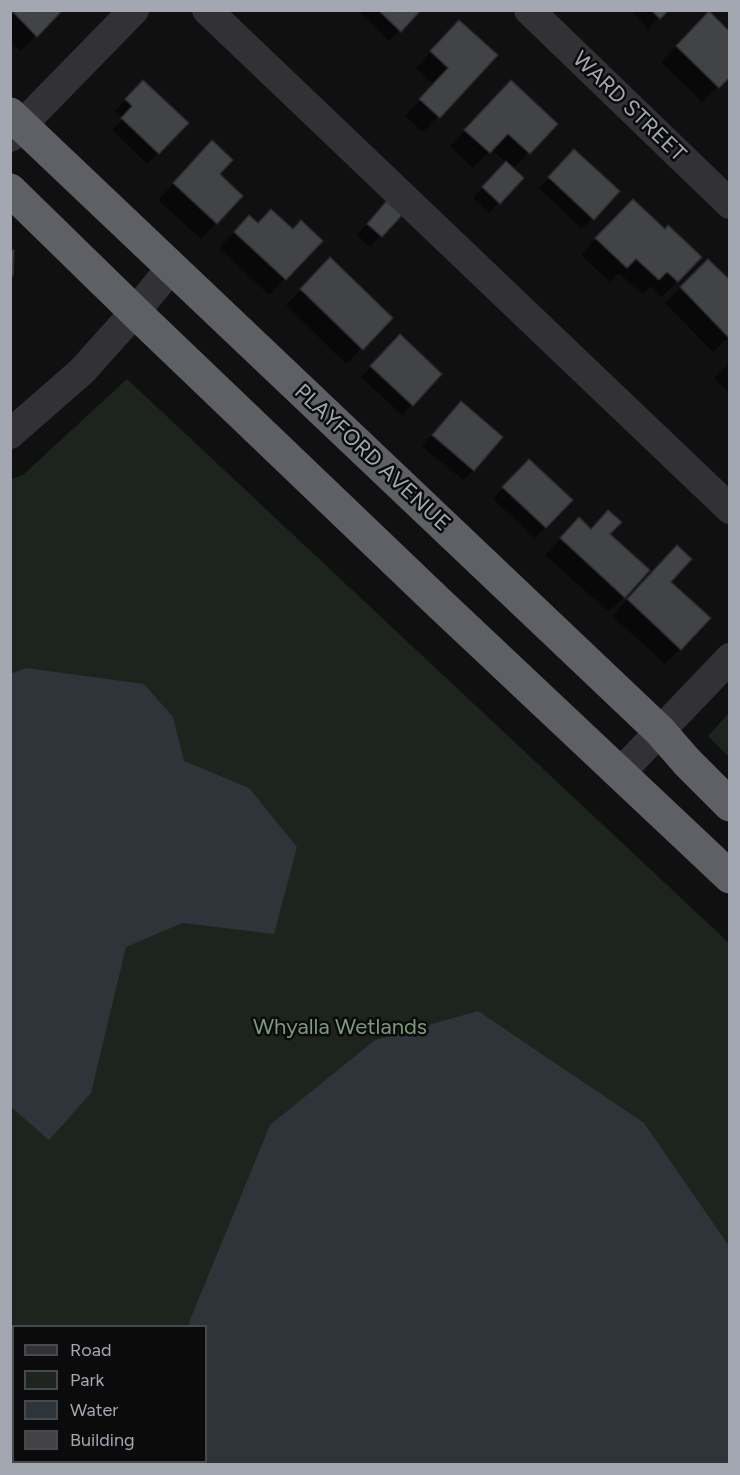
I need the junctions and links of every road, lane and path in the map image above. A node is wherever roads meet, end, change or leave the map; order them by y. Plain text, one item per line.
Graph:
1 (134, 10) edge
2 (207, 10) edge
3 (529, 10) edge
4 (14, 125) edge
5 (10, 190) edge
6 (729, 204) edge
7 (171, 268) junction
8 (135, 312) junction
9 (10, 434) edge
10 (729, 509) edge
11 (729, 658) edge
12 (660, 731) junction
13 (620, 773) junction
14 (729, 805) edge
15 (729, 878) edge

1 - 4 street
2 - 10 street
3 - 6 street, WARD STREET
4 - 7 highway, PLAYFORD AVENUE
5 - 8 highway
7 - 8 street
7 - 12 highway, PLAYFORD AVENUE
8 - 9 street
8 - 13 highway
11 - 12 street
12 - 13 street
12 - 14 highway, PLAYFORD AVENUE
13 - 15 highway

